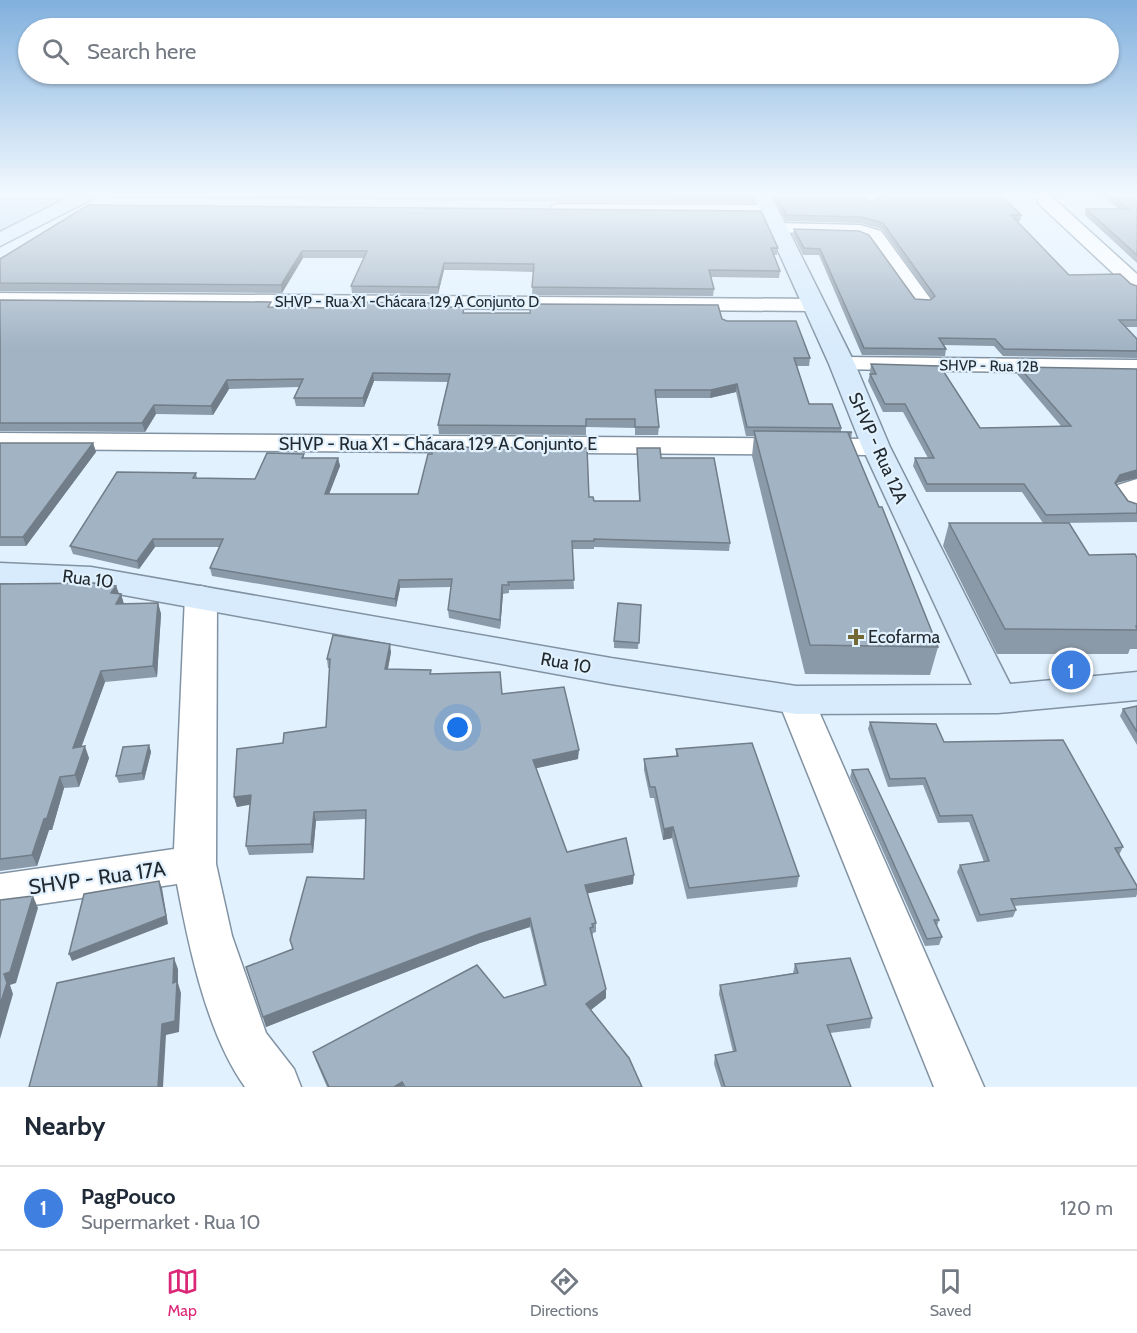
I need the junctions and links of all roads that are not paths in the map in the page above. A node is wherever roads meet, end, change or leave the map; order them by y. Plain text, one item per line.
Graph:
1 (786, 246) edge
2 (883, 246) edge
3 (1095, 246) edge
4 (1137, 285) edge
5 (0, 299) edge
6 (922, 301) edge
7 (814, 305) junction
8 (842, 364) junction
9 (1137, 367) edge
10 (0, 441) edge
11 (876, 447) junction
12 (1137, 487) edge
13 (1137, 502) edge
14 (0, 573) edge
15 (201, 596) junction
16 (1137, 686) edge
17 (998, 699) junction
18 (796, 700) junction
19 (195, 864) junction
20 (0, 892) edge
21 (276, 1087) edge
22 (959, 1087) edge

1 - 7 street, SHVP - Rua 12A
2 - 6 street
3 - 4 street
5 - 7 street, SHVP - Rua X1 -Chácara 129 A Conjunto D
7 - 8 street, SHVP - Rua 12A
8 - 9 street, SHVP - Rua 12B
8 - 11 street, SHVP - Rua 12A
10 - 11 street, SHVP - Rua X1 - Chácara 129 A Conjunto E
11 - 17 street, SHVP - Rua 12A
12 - 13 street
14 - 15 street, Rua 10
15 - 18 street, Rua 10
15 - 19 street
16 - 17 street, Rua 10
17 - 18 street, Rua 10
18 - 22 street
19 - 20 street, SHVP - Rua 17A
19 - 21 street

